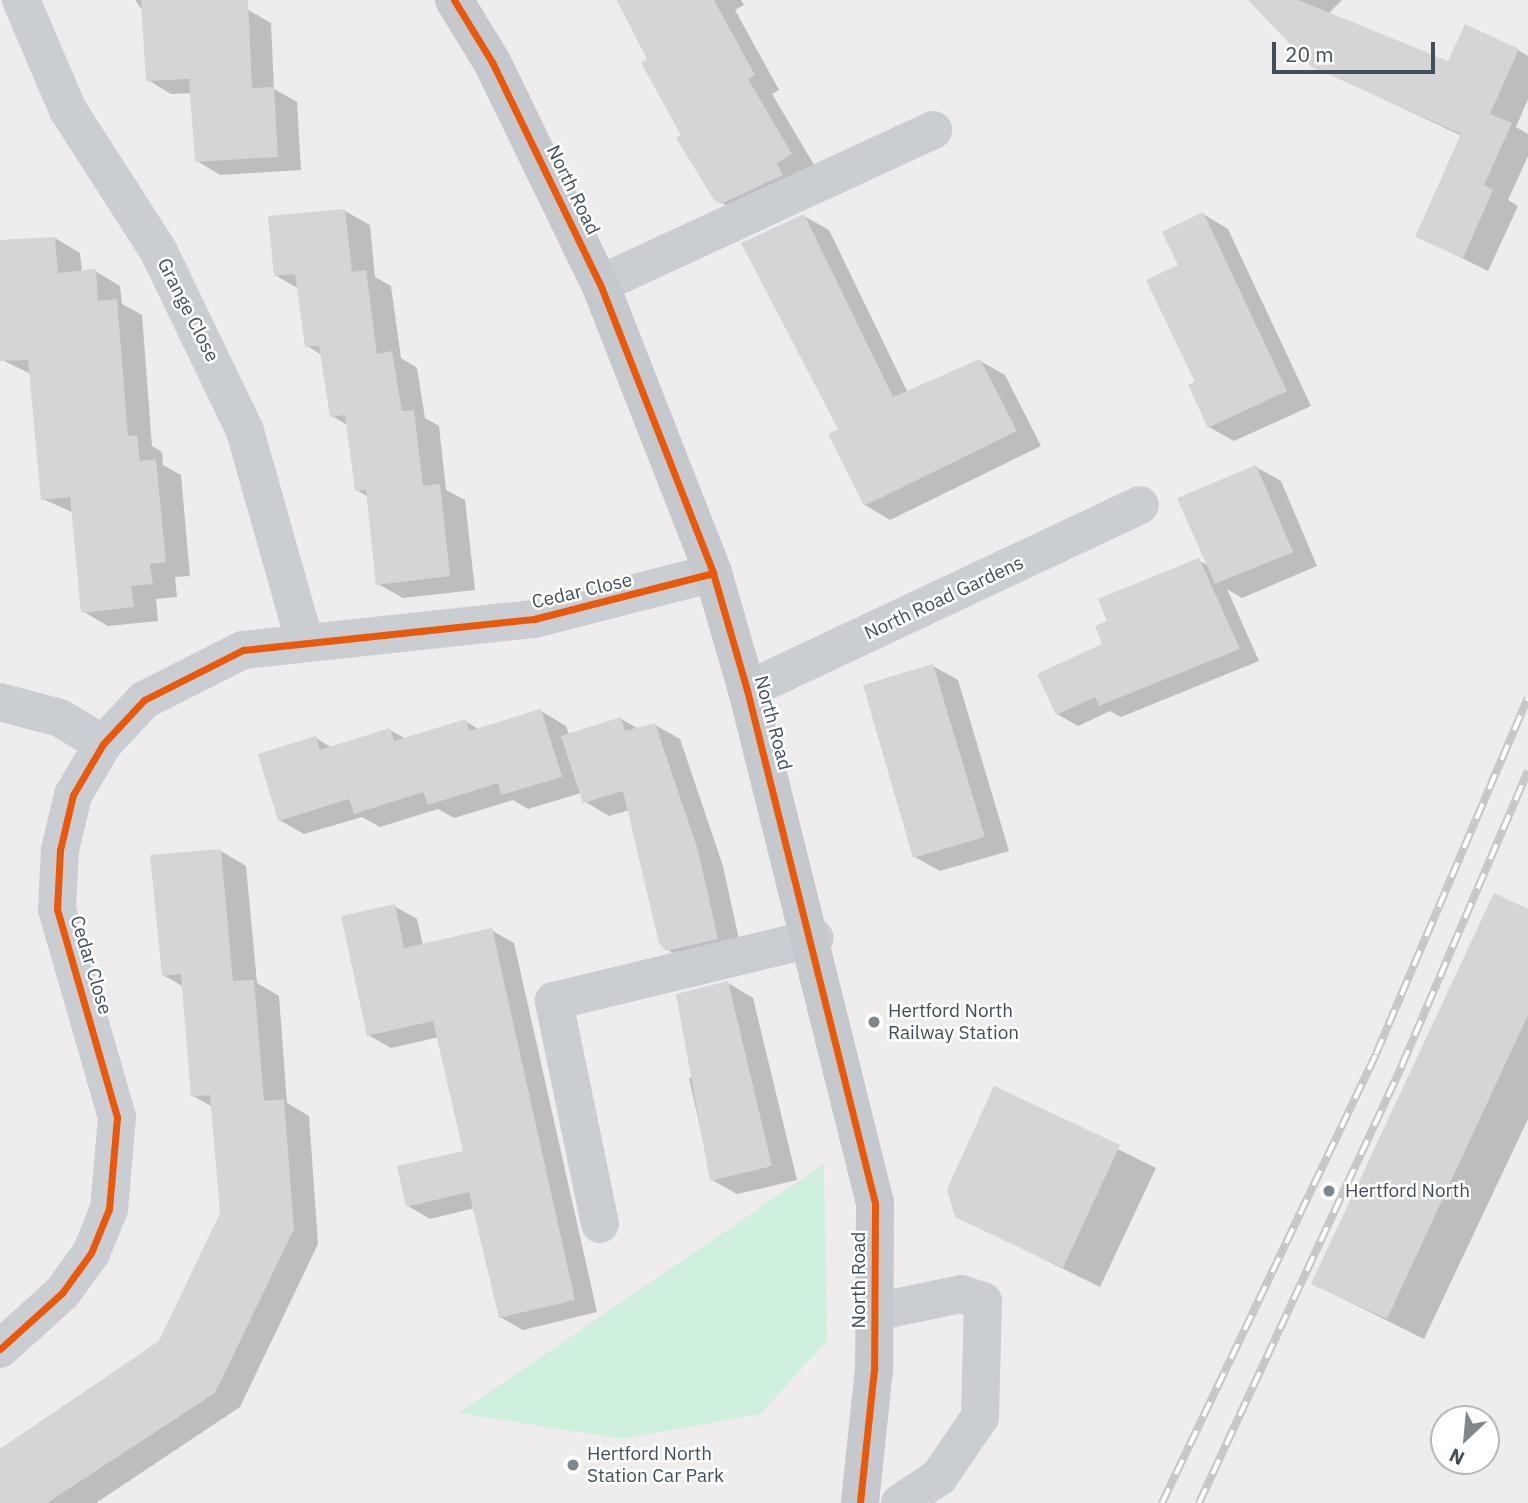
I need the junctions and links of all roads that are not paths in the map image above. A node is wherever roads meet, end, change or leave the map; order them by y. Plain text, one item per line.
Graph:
1 (21, 0) edge
2 (454, 0) edge
3 (933, 130) dead end
4 (600, 284) junction
5 (1140, 505) dead end
6 (713, 573) junction
7 (304, 643) junction
8 (747, 690) junction
9 (0, 702) edge
10 (103, 744) junction
11 (814, 938) junction
12 (600, 1224) dead end
13 (875, 1312) junction
14 (0, 1349) edge
15 (860, 1503) edge
16 (900, 1503) edge

1 - 7 street, Grange Close
2 - 4 main road, North Road
3 - 4 street
4 - 6 main road, North Road
5 - 8 street, North Road Gardens
6 - 7 street, Cedar Close
6 - 8 main road, North Road
7 - 10 street, Cedar Close
8 - 11 main road, North Road
9 - 10 street
10 - 14 street, Cedar Close
11 - 12 street
11 - 13 main road, North Road
13 - 15 main road, North Road
13 - 16 street

